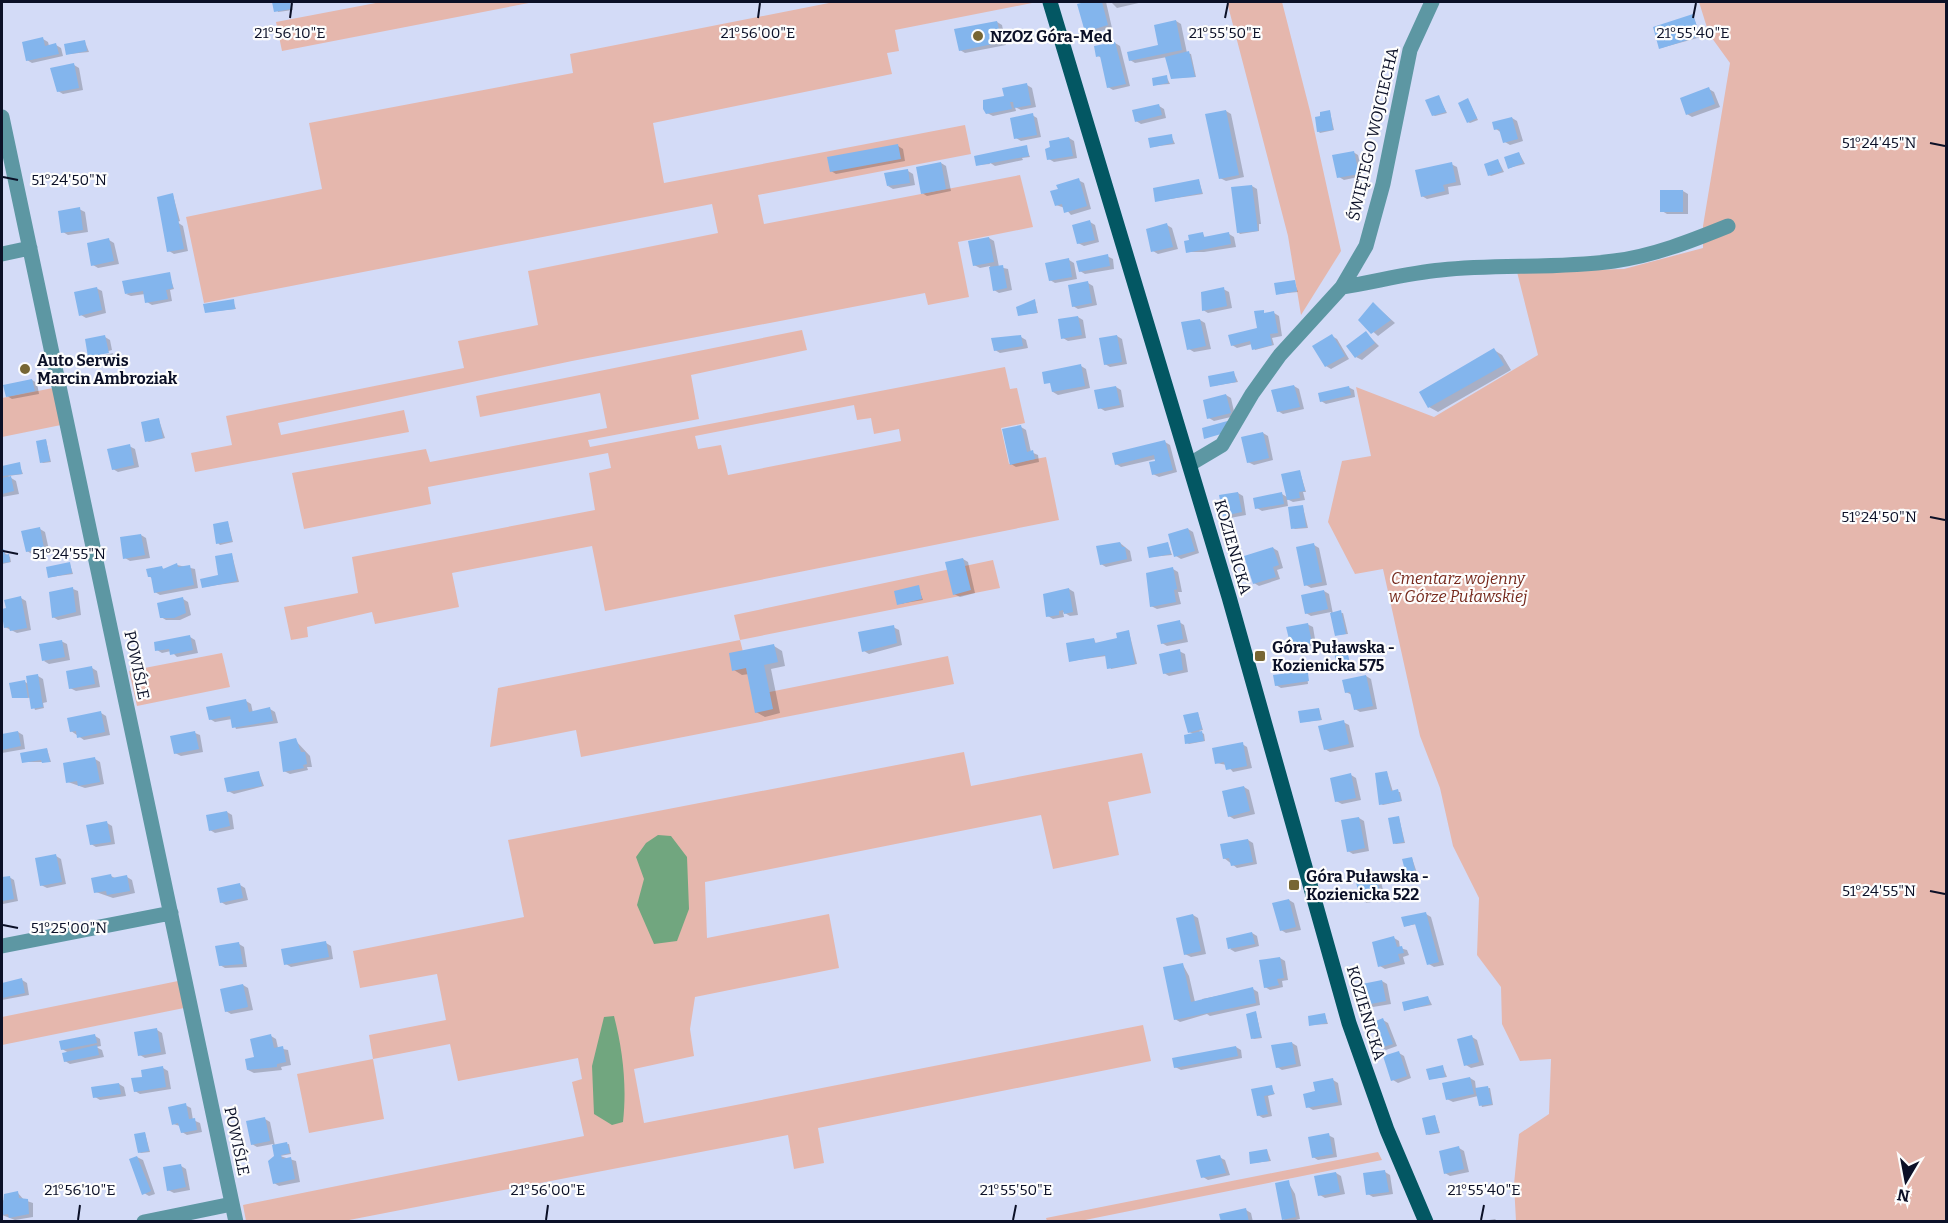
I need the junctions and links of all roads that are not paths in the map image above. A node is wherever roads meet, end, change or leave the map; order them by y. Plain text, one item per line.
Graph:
1 (1050, 2) edge
2 (1432, 2) edge
3 (2, 117) edge
4 (1728, 226) dead end
5 (30, 248) junction
6 (2, 254) edge
7 (1342, 287) junction
8 (1190, 464) junction
9 (171, 913) junction
10 (2, 946) edge
11 (232, 1204) junction
12 (144, 1221) edge
13 (236, 1221) edge
14 (1426, 1221) edge

1 - 8 main road, KOZIENICKA
2 - 7 street, ŚWIĘTEGO WOJCIECHA
3 - 5 street, POWIŚLE
4 - 7 street
5 - 6 street
5 - 9 street, POWIŚLE
7 - 8 street, ŚWIĘTEGO WOJCIECHA
8 - 14 main road, KOZIENICKA
9 - 10 street
9 - 11 street, POWIŚLE
11 - 12 street
11 - 13 street, POWIŚLE

